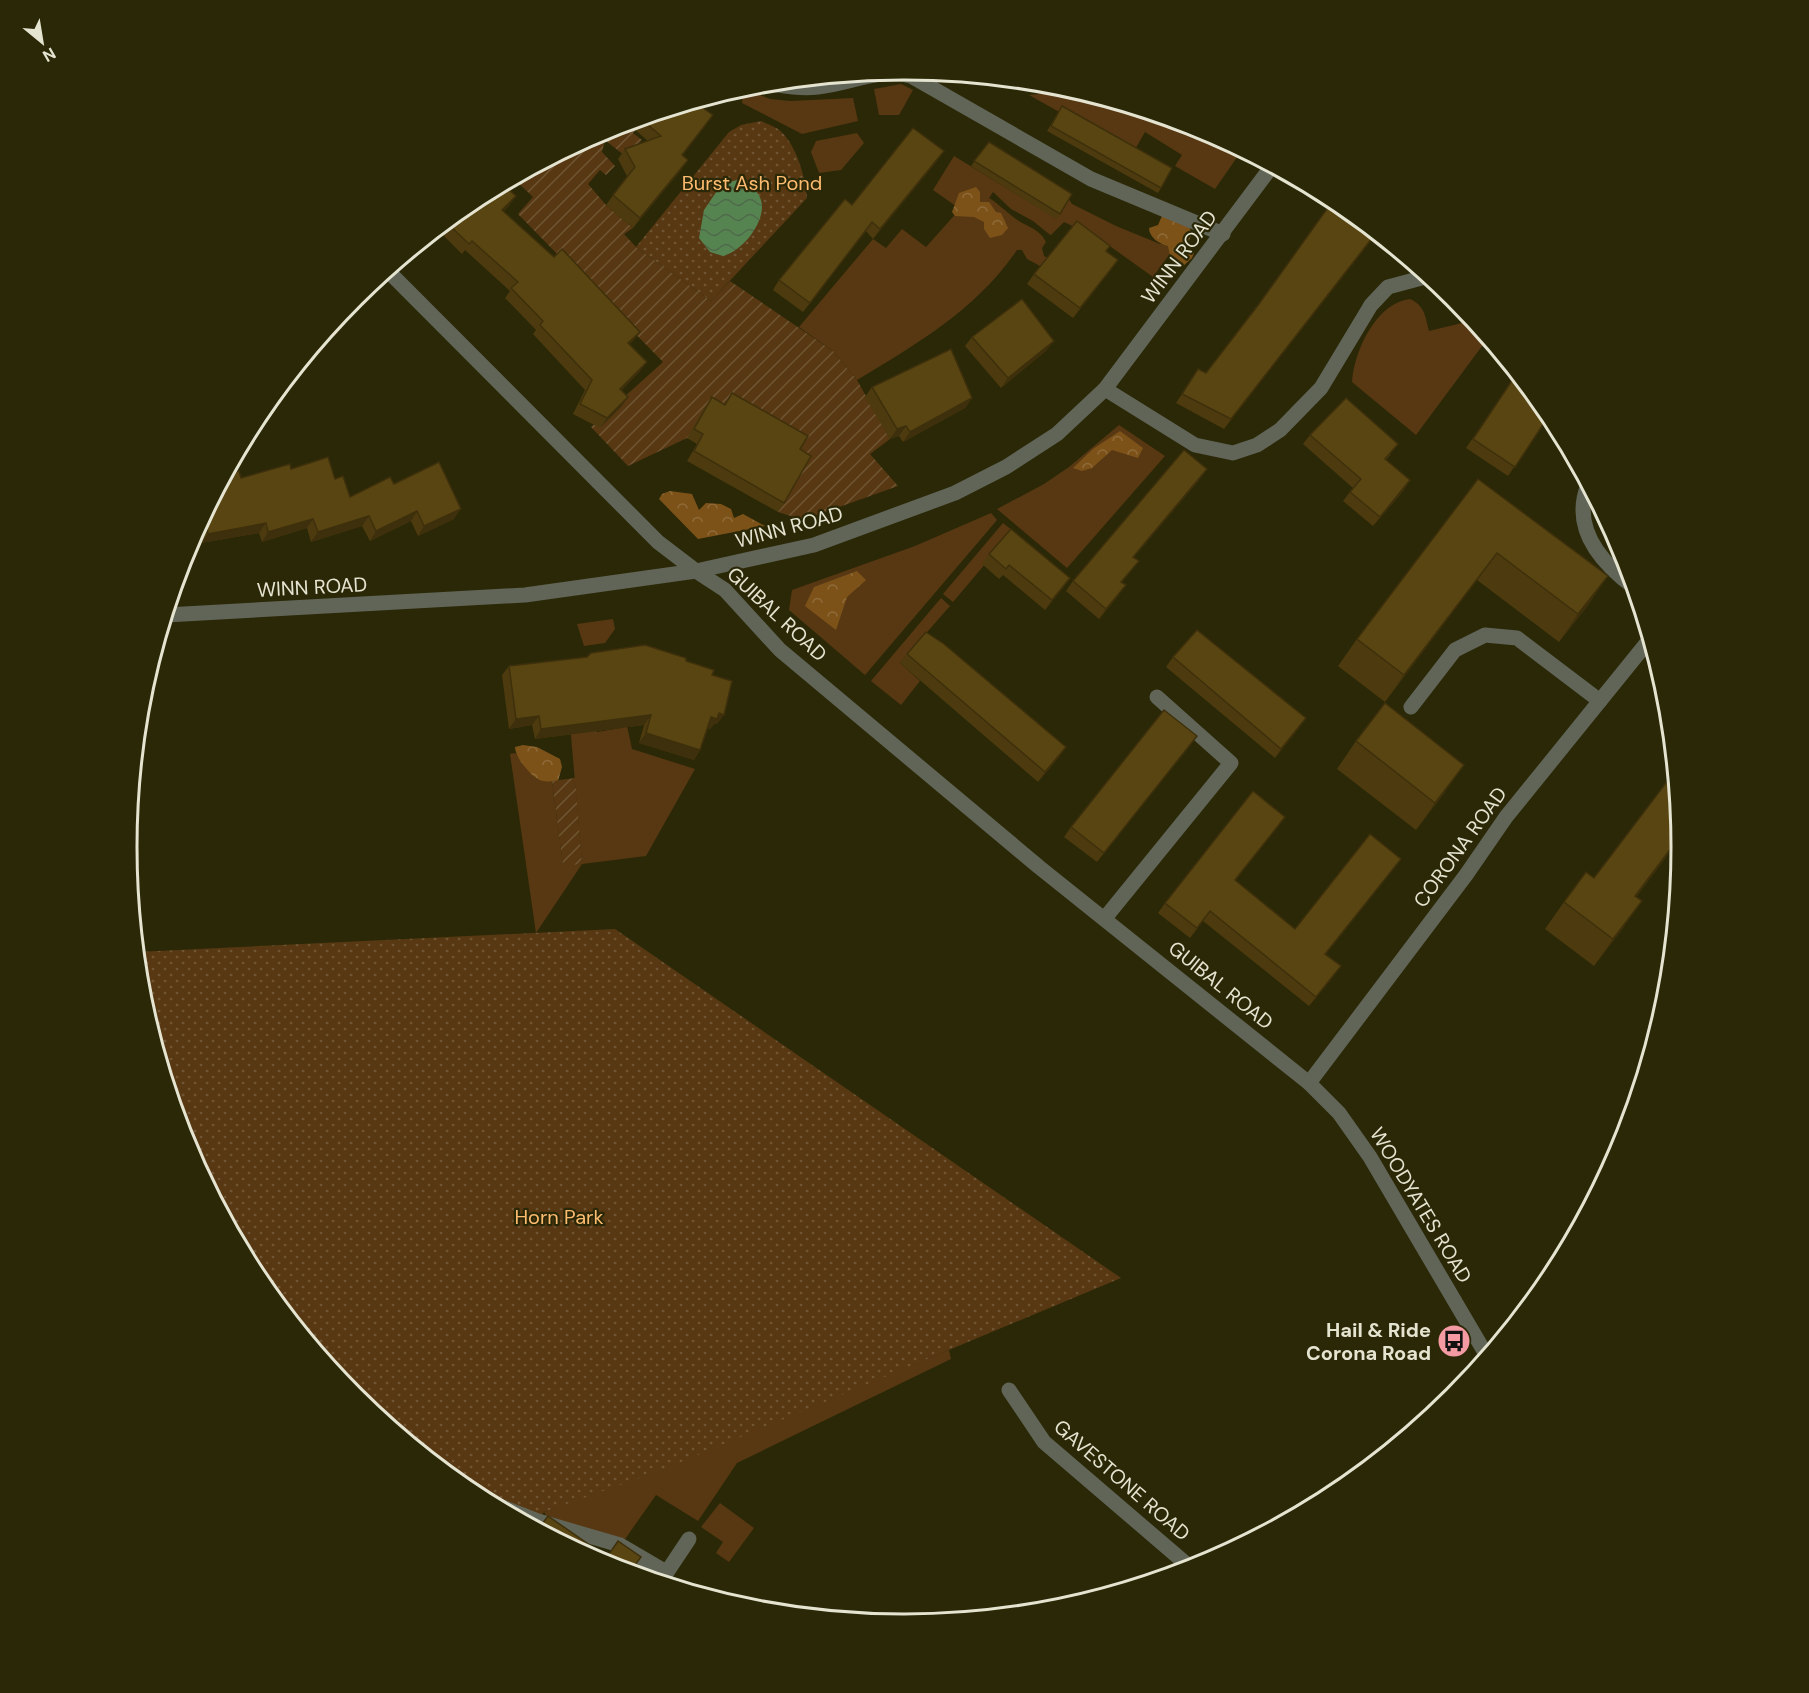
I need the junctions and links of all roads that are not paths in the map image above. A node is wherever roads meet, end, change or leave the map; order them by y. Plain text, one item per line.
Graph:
1 (918, 80) edge
2 (841, 82) edge
3 (798, 87) edge
4 (1268, 172) edge
5 (1223, 234) junction
6 (393, 276) edge
7 (1419, 279) edge
8 (1105, 389) junction
9 (1585, 494) edge
10 (696, 572) junction
11 (1622, 576) edge
12 (174, 615) edge
13 (1644, 646) edge
14 (1157, 697) dead end
15 (1600, 701) junction
16 (1411, 707) edge
17 (1106, 918) junction
18 (1309, 1083) junction
19 (1483, 1349) edge
20 (1009, 1390) dead end
21 (543, 1522) edge
22 (688, 1539) dead end
23 (1183, 1561) edge
24 (659, 1573) edge
25 (665, 1575) edge

1 - 5 street
2 - 3 street
4 - 5 street, WINN ROAD
5 - 8 street, WINN ROAD
6 - 10 street, GUIBAL ROAD
7 - 8 street
8 - 10 street, WINN ROAD
9 - 11 street
10 - 12 street, WINN ROAD
10 - 17 street, GUIBAL ROAD
13 - 15 street, CORONA ROAD
14 - 17 street
15 - 16 street
15 - 18 street, CORONA ROAD
17 - 18 street, GUIBAL ROAD
18 - 19 street, WOODYATES ROAD
20 - 23 street, GAVESTONE ROAD
21 - 24 street
22 - 25 street

